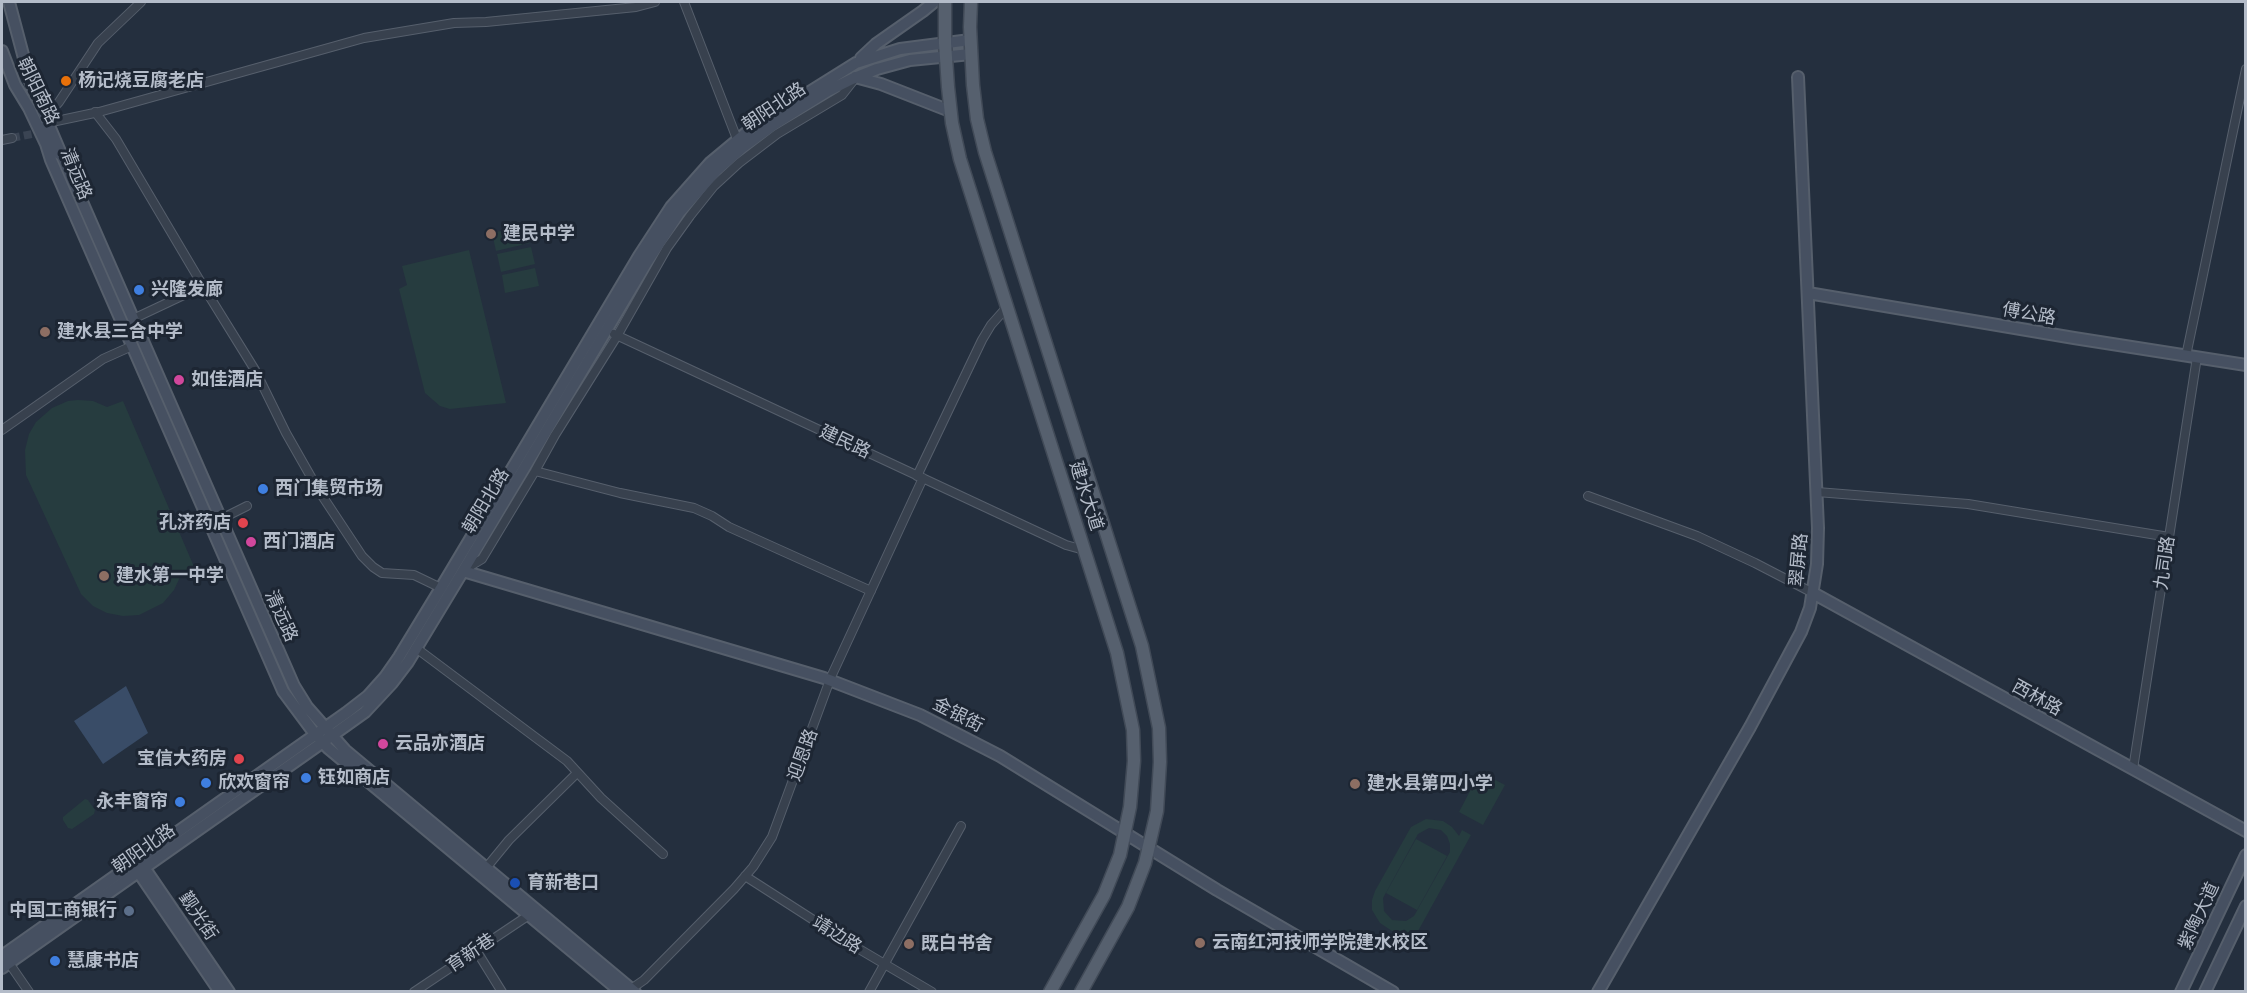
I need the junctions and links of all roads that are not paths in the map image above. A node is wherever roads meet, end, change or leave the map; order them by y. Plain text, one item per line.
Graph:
1 (9, 2) edge
2 (141, 2) edge
3 (655, 2) edge
4 (684, 2) edge
5 (933, 2) edge
6 (945, 2) edge
7 (971, 2) edge
8 (970, 40) junction
9 (945, 43) junction
10 (2, 51) edge
11 (971, 54) junction
12 (945, 56) junction
13 (856, 63) junction
14 (2246, 69) edge
15 (855, 77) junction
16 (1798, 77) dead end
17 (950, 111) junction
18 (95, 112) junction
19 (41, 126) junction
20 (12, 138) tunnel mouth
21 (737, 139) junction
22 (2, 140) edge
23 (46, 144) junction
24 (62, 156) junction
25 (203, 286) junction
26 (1808, 293) junction
27 (1007, 307) junction
28 (133, 319) junction
29 (606, 331) junction
30 (617, 336) junction
31 (132, 346) junction
32 (2192, 357) junction
33 (2246, 365) edge
34 (2, 430) edge
35 (535, 471) junction
36 (920, 477) junction
37 (1817, 492) junction
38 (1588, 496) dead end
39 (248, 507) dead end
40 (220, 519) junction
41 (2169, 537) junction
42 (1084, 550) junction
43 (463, 571) junction
44 (441, 588) junction
45 (871, 591) junction
46 (1813, 593) junction
47 (416, 648) junction
48 (830, 680) junction
49 (324, 735) junction
50 (2133, 769) junction
51 (577, 773) junction
52 (961, 826) dead end
53 (2246, 831) edge
54 (1126, 834) junction
55 (1150, 848) junction
56 (663, 854) dead end
57 (2246, 855) edge
58 (139, 866) junction
59 (486, 867) junction
60 (745, 876) junction
61 (2246, 906) edge
62 (529, 915) junction
63 (476, 950) junction
64 (4, 962) edge
65 (884, 964) junction
66 (629, 991) edge
67 (29, 992) edge
68 (220, 992) edge
69 (229, 992) edge
70 (414, 992) edge
71 (502, 992) edge
72 (869, 992) edge
73 (932, 992) edge
74 (1050, 992) edge
75 (1081, 992) edge
76 (1393, 992) edge
77 (1598, 992) edge
78 (2181, 992) edge
79 (2205, 992) edge

1 - 19 main road
2 - 19 street
3 - 18 street
4 - 21 street
5 - 13 main road
6 - 9 main road, 建水大道
7 - 8 main road, 建水大道
8 - 9 main road, 朝阳北路
8 - 11 main road, 建水大道
9 - 12 main road, 建水大道
9 - 13 main road, 朝阳北路
10 - 19 main road, 朝阳南路
11 - 12 main road, 朝阳北路
11 - 55 main road, 建水大道
12 - 15 main road, 朝阳北路
12 - 17 main road, 建水大道
13 - 21 main road, 朝阳北路
14 - 32 street, 九司路
15 - 17 main road
15 - 29 main road, 朝阳北路
15 - 30 street
16 - 26 main road, 翠屏路
17 - 27 main road, 建水大道
18 - 19 street
18 - 25 street
19 - 23 main road, 清远路
19 - 24 main road
20 - 22 street
21 - 44 main road, 朝阳北路
23 - 24 main road, 清远路
23 - 31 main road, 清远路
24 - 28 main road, 清远路
25 - 28 street
25 - 44 street
26 - 32 main road, 傅公路
26 - 37 main road, 翠屏路
27 - 36 street, 迎恩路
27 - 42 main road, 建水大道
28 - 40 main road, 清远路
29 - 30 street, 建民路
29 - 43 main road, 朝阳北路
30 - 35 street
30 - 36 street, 建民路
31 - 34 street
31 - 49 main road, 清远路
32 - 33 main road, 傅公路
32 - 41 street, 九司路
35 - 43 street
35 - 45 street
36 - 42 street, 建民路
36 - 45 street, 迎恩路
37 - 41 street
37 - 46 main road, 翠屏路
38 - 46 street
39 - 40 street
40 - 49 main road, 清远路
41 - 50 street, 九司路
42 - 54 main road, 建水大道
43 - 47 main road, 朝阳北路
43 - 48 main road, 金银街
44 - 49 main road, 朝阳北路
45 - 48 street, 迎恩路
46 - 50 main road, 西林路
46 - 77 main road, 翠屏路
47 - 49 main road, 朝阳北路
47 - 51 street
48 - 54 main road, 金银街
48 - 60 street, 迎恩路
49 - 58 main road, 朝阳北路
49 - 59 main road, 清远路
49 - 62 main road, 清远路
50 - 53 main road, 西林路
51 - 56 street
51 - 59 street
52 - 65 street
54 - 55 main road, 金银街
54 - 74 main road, 建水大道
55 - 75 main road, 建水大道
55 - 76 main road, 金银街
57 - 78 main road, 紫陶大道
58 - 64 main road, 朝阳北路
58 - 68 main road, 觐光街
58 - 69 main road, 觐光街
59 - 66 main road, 清远路
60 - 65 street, 靖边路
60 - 66 street, 迎恩路
61 - 79 main road, 紫陶大道
62 - 63 street, 育新巷
62 - 66 main road, 清远路
63 - 70 street, 育新巷
63 - 71 street
64 - 67 street
65 - 72 street
65 - 73 street, 靖边路

